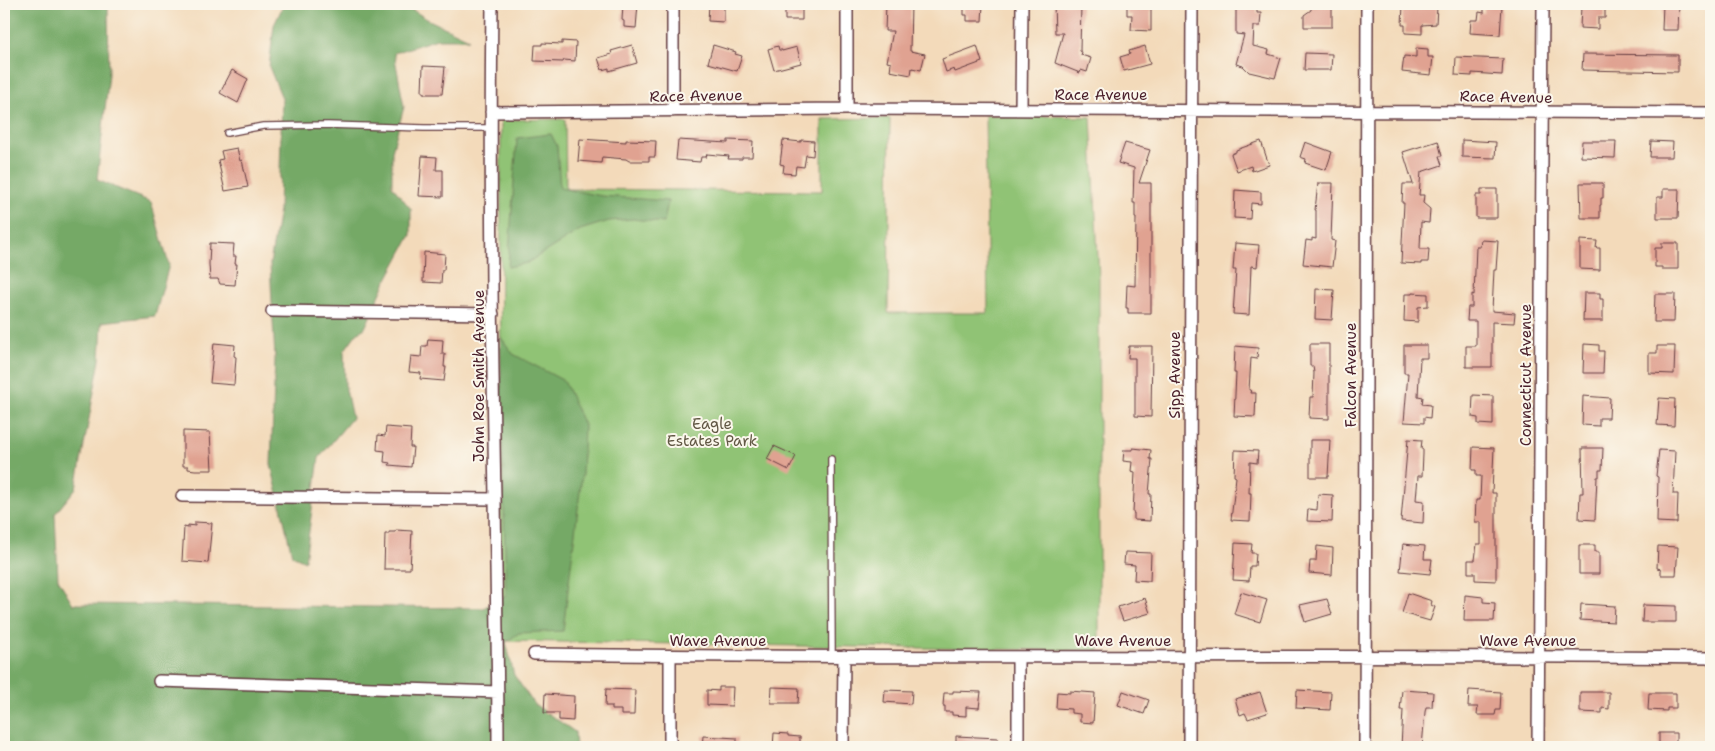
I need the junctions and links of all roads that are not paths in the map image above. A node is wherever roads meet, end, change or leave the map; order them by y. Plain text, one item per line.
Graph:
1 (492, 4) edge
2 (673, 4) edge
3 (847, 4) edge
4 (1022, 4) edge
5 (1192, 4) edge
6 (1367, 4) edge
7 (1543, 4) edge
8 (847, 109) junction
9 (1021, 110) junction
10 (1192, 110) junction
11 (1367, 110) junction
12 (673, 111) junction
13 (491, 112) junction
14 (1543, 112) junction
15 (1711, 113) edge
16 (491, 128) junction
17 (227, 133) dead end
18 (272, 310) dead end
19 (493, 314) junction
20 (830, 459) dead end
21 (182, 496) dead end
22 (495, 500) junction
23 (534, 654) dead end
24 (1366, 655) junction
25 (670, 656) junction
26 (838, 656) junction
27 (1189, 656) junction
28 (1539, 656) junction
29 (1018, 657) junction
30 (1711, 658) edge
31 (159, 681) dead end
32 (498, 692) junction
33 (498, 747) edge
34 (670, 747) edge
35 (843, 747) edge
36 (1018, 747) edge
37 (1189, 747) edge
38 (1365, 747) edge
39 (1538, 747) edge

1 - 13 street, John Roe Smith Avenue
2 - 12 street
3 - 8 street
4 - 9 street
5 - 10 street, Sipp Avenue
6 - 11 street, Falcon Avenue
7 - 14 street, Connecticut Avenue
8 - 9 street, Race Avenue
8 - 12 street, Race Avenue
9 - 10 street, Race Avenue
10 - 11 street, Race Avenue
10 - 27 street, Sipp Avenue
11 - 14 street, Race Avenue
11 - 24 street, Falcon Avenue
12 - 13 street, Race Avenue
13 - 16 street, John Roe Smith Avenue
14 - 15 street, Race Avenue
14 - 28 street, Connecticut Avenue
16 - 17 lane
16 - 19 street, John Roe Smith Avenue
18 - 19 street
19 - 22 street, John Roe Smith Avenue
20 - 26 lane
21 - 22 street
22 - 32 street, John Roe Smith Avenue
23 - 25 street, Wave Avenue
24 - 27 street, Wave Avenue
24 - 28 street, Wave Avenue
24 - 38 street, Falcon Avenue
25 - 26 street, Wave Avenue
25 - 34 street
26 - 29 street, Wave Avenue
26 - 35 street
27 - 29 street, Wave Avenue
27 - 37 street, Sipp Avenue
28 - 30 street, Wave Avenue
28 - 39 street, Connecticut Avenue
29 - 36 street
31 - 32 street
32 - 33 street, John Roe Smith Avenue

